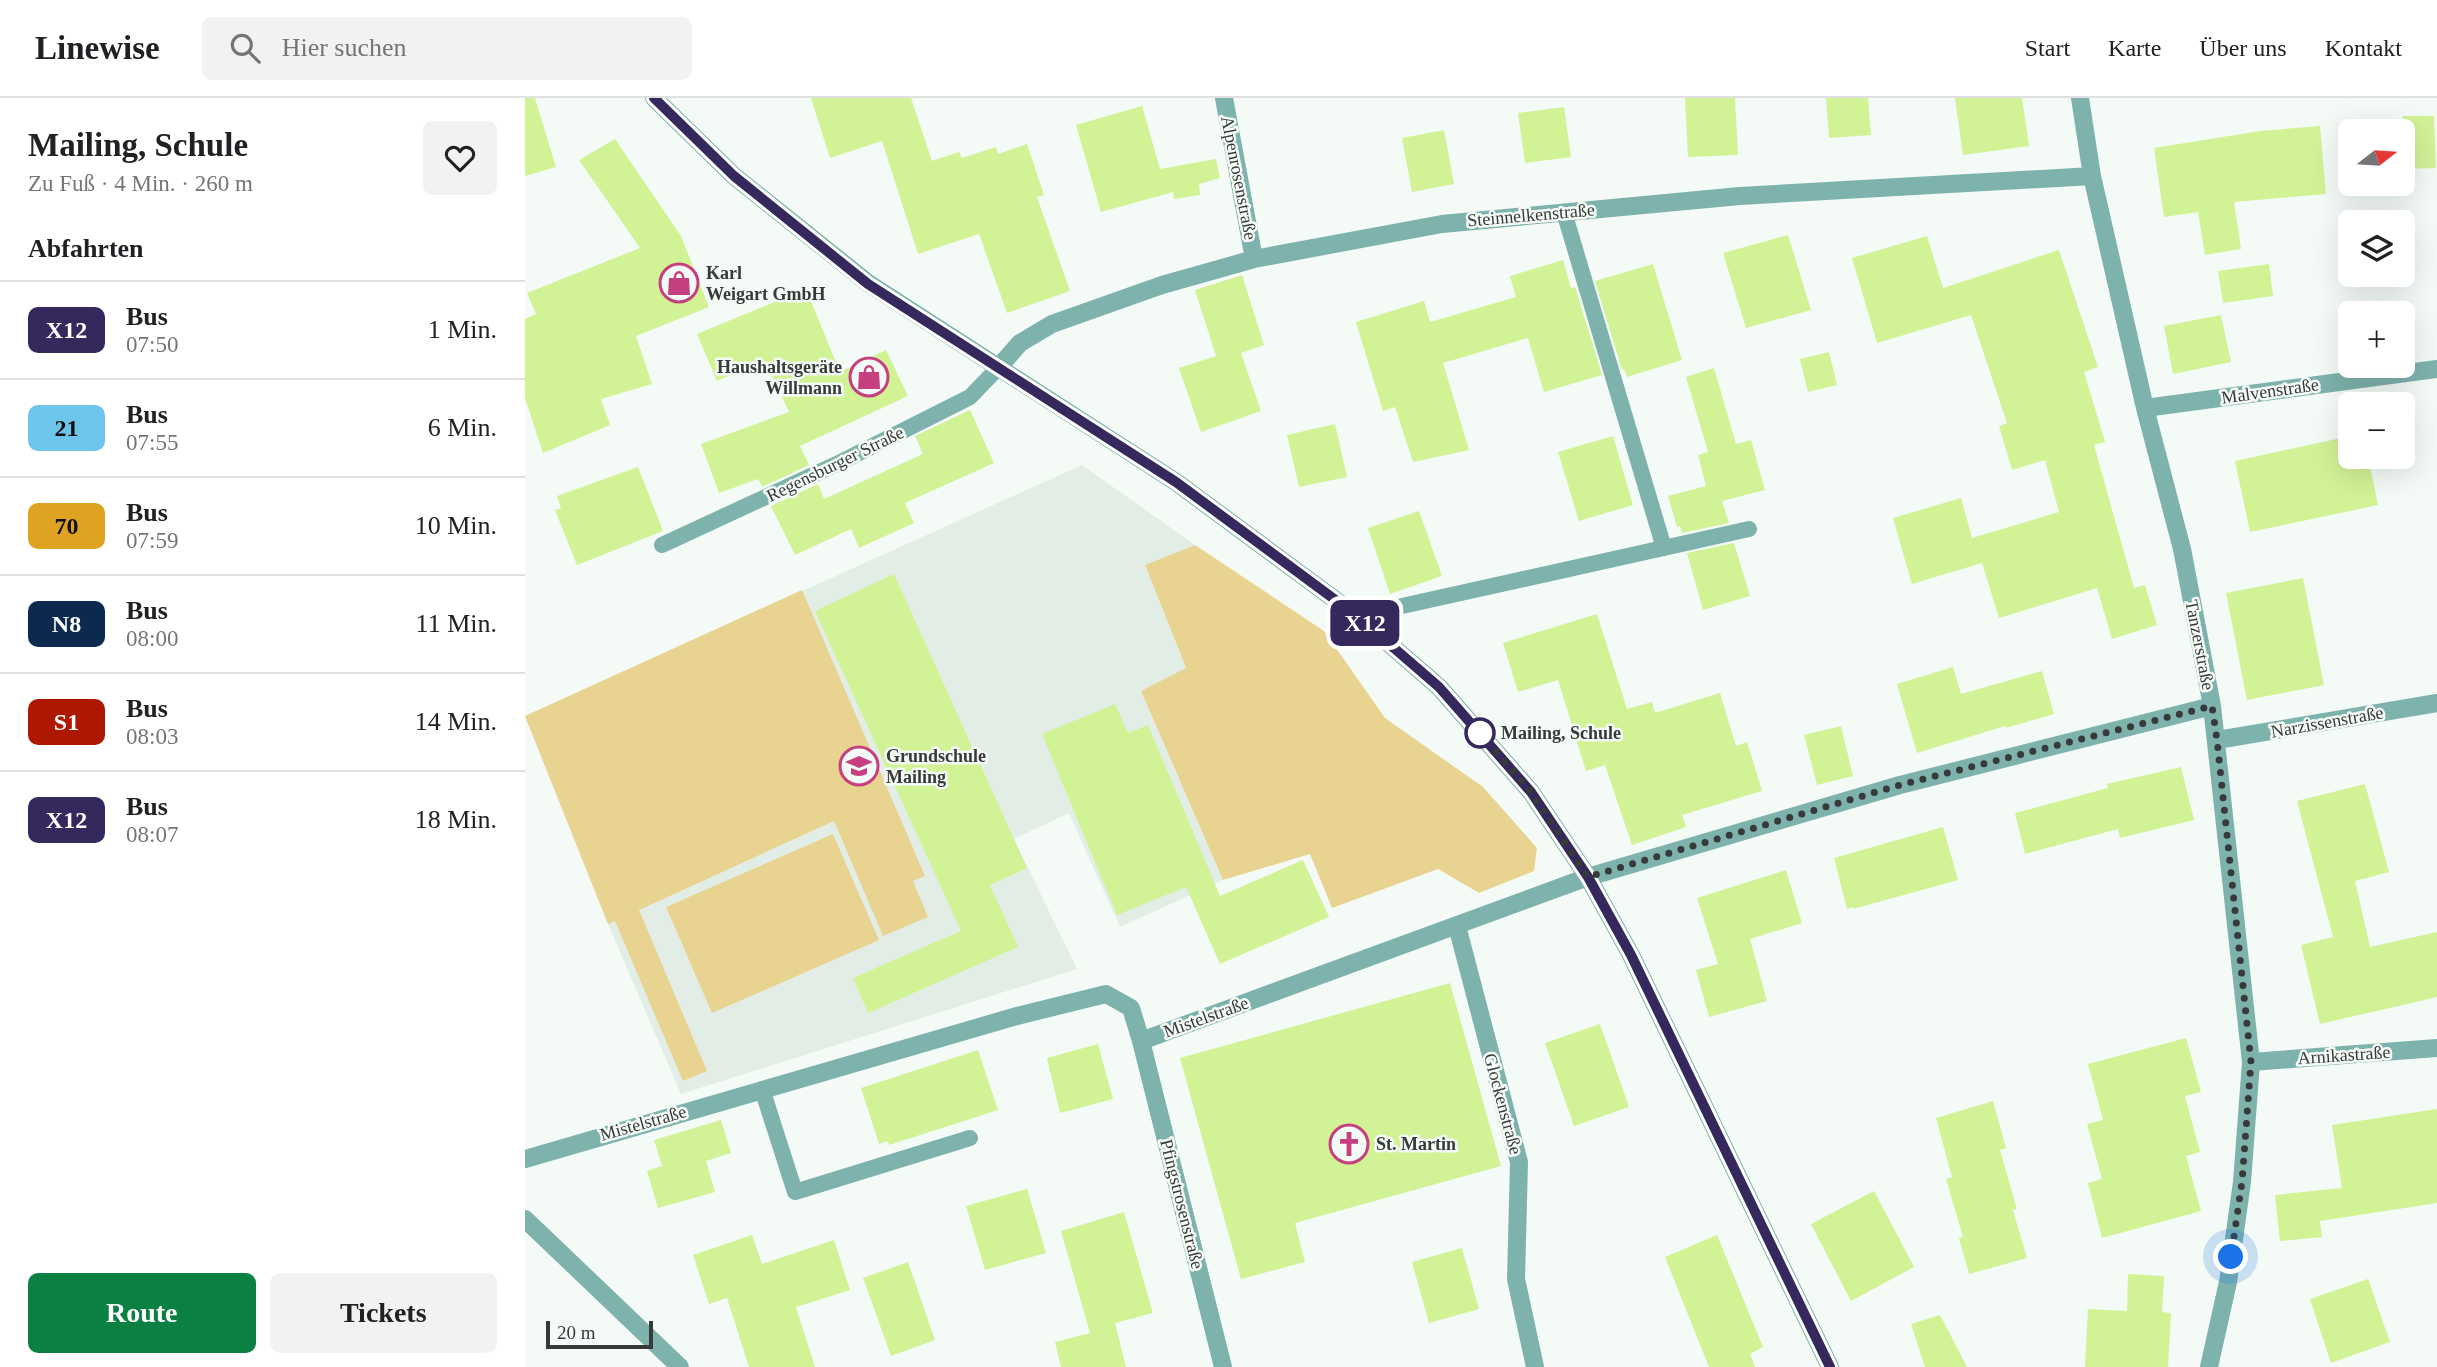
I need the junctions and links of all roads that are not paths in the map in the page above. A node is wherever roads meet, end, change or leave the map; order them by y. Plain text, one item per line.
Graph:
1 (654, 98) edge
2 (1224, 98) edge
3 (2080, 98) edge
4 (2092, 176) junction
5 (1564, 212) junction
6 (1254, 259) junction
7 (997, 368) junction
8 (2437, 369) edge
9 (2145, 408) junction
10 (1749, 529) dead end
11 (662, 545) dead end
12 (1664, 548) junction
13 (1357, 616) junction
14 (2437, 703) edge
15 (2212, 706) junction
16 (2217, 740) junction
17 (1588, 877) junction
18 (1457, 926) junction
19 (1141, 1041) junction
20 (2437, 1048) edge
21 (2251, 1062) junction
22 (762, 1089) junction
23 (970, 1139) dead end
24 (525, 1159) edge
25 (525, 1219) edge
26 (680, 1367) edge
27 (1223, 1367) edge
28 (1535, 1367) edge
29 (1830, 1367) edge
30 (2209, 1367) edge

1 - 7 street
2 - 6 street, Alpenrosenstraße
3 - 4 street, Tanzerstraße
4 - 5 street, Steinnelkenstraße
4 - 9 street, Tanzerstraße
5 - 6 street, Steinnelkenstraße
5 - 12 lane
6 - 7 street, Steinnelkenstraße
7 - 11 lane, Regensburger Straße
7 - 13 street
8 - 9 street, Malvenstraße
9 - 15 street, Tanzerstraße
10 - 12 lane
12 - 13 lane
13 - 17 street
14 - 16 street, Narzissenstraße
15 - 16 street, Tanzerstraße
15 - 17 street, Mistelstraße
16 - 21 street, Tanzerstraße
17 - 18 street, Mistelstraße
17 - 29 street
18 - 19 street, Mistelstraße
18 - 28 street, Glockenstraße
19 - 22 street, Mistelstraße
19 - 27 street, Pfingstrosenstraße
20 - 21 street, Arnikastraße
21 - 30 street, Tanzerstraße
22 - 23 lane
22 - 24 street, Mistelstraße
25 - 26 street

